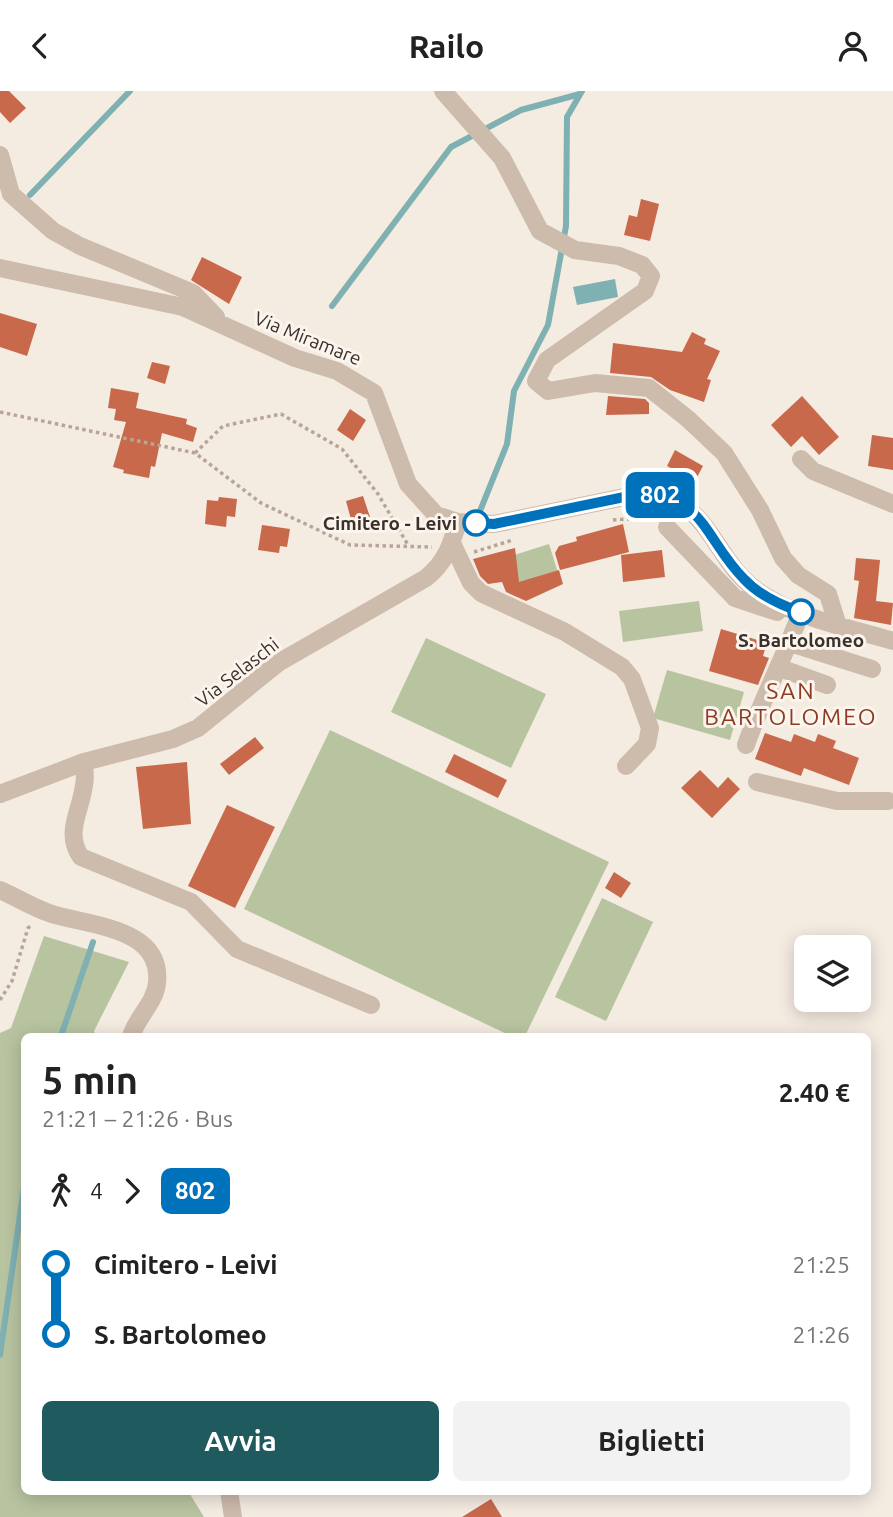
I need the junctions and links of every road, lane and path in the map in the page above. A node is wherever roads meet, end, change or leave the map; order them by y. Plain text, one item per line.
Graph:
1 (443, 91) edge
2 (0, 155) edge
3 (0, 268) edge
4 (226, 327) junction
5 (0, 412) edge
6 (195, 453) junction
7 (801, 459) dead end
8 (893, 504) edge
9 (601, 521) dead end
10 (458, 522) junction
11 (667, 527) joint
12 (520, 538) dead end
13 (408, 545) junction
14 (451, 547) junction
15 (796, 610) junction
16 (838, 626) junction
17 (893, 641) edge
18 (790, 643) junction
19 (780, 668) junction
20 (872, 669) dead end
21 (827, 685) dead end
22 (746, 745) dead end
23 (84, 762) junction
24 (626, 767) dead end
25 (757, 782) dead end
26 (0, 794) edge
27 (888, 801) dead end
28 (0, 890) edge
29 (48, 913) junction
30 (0, 1000) edge
31 (371, 1005) dead end
32 (133, 1033) edge
33 (230, 1495) edge
34 (233, 1517) edge

1 - 16 street
2 - 4 street
3 - 4 street, Via Miramare
4 - 10 street, Via Miramare
5 - 6 path
6 - 13 path
6 - 13 path
7 - 8 street
9 - 11 path
10 - 14 street, Via Selaschi
10 - 15 street, Via Miramare
11 - 15 street
12 - 14 path
13 - 14 path
14 - 23 street, Via Selaschi
14 - 24 street
15 - 16 street, Via Miramare
15 - 18 street
16 - 17 street, Via Miramare
18 - 19 street
18 - 20 street
19 - 21 street
19 - 22 street
23 - 26 street, Via Selaschi
23 - 31 street
25 - 27 street
28 - 29 street
29 - 30 path
29 - 32 street
33 - 34 street

